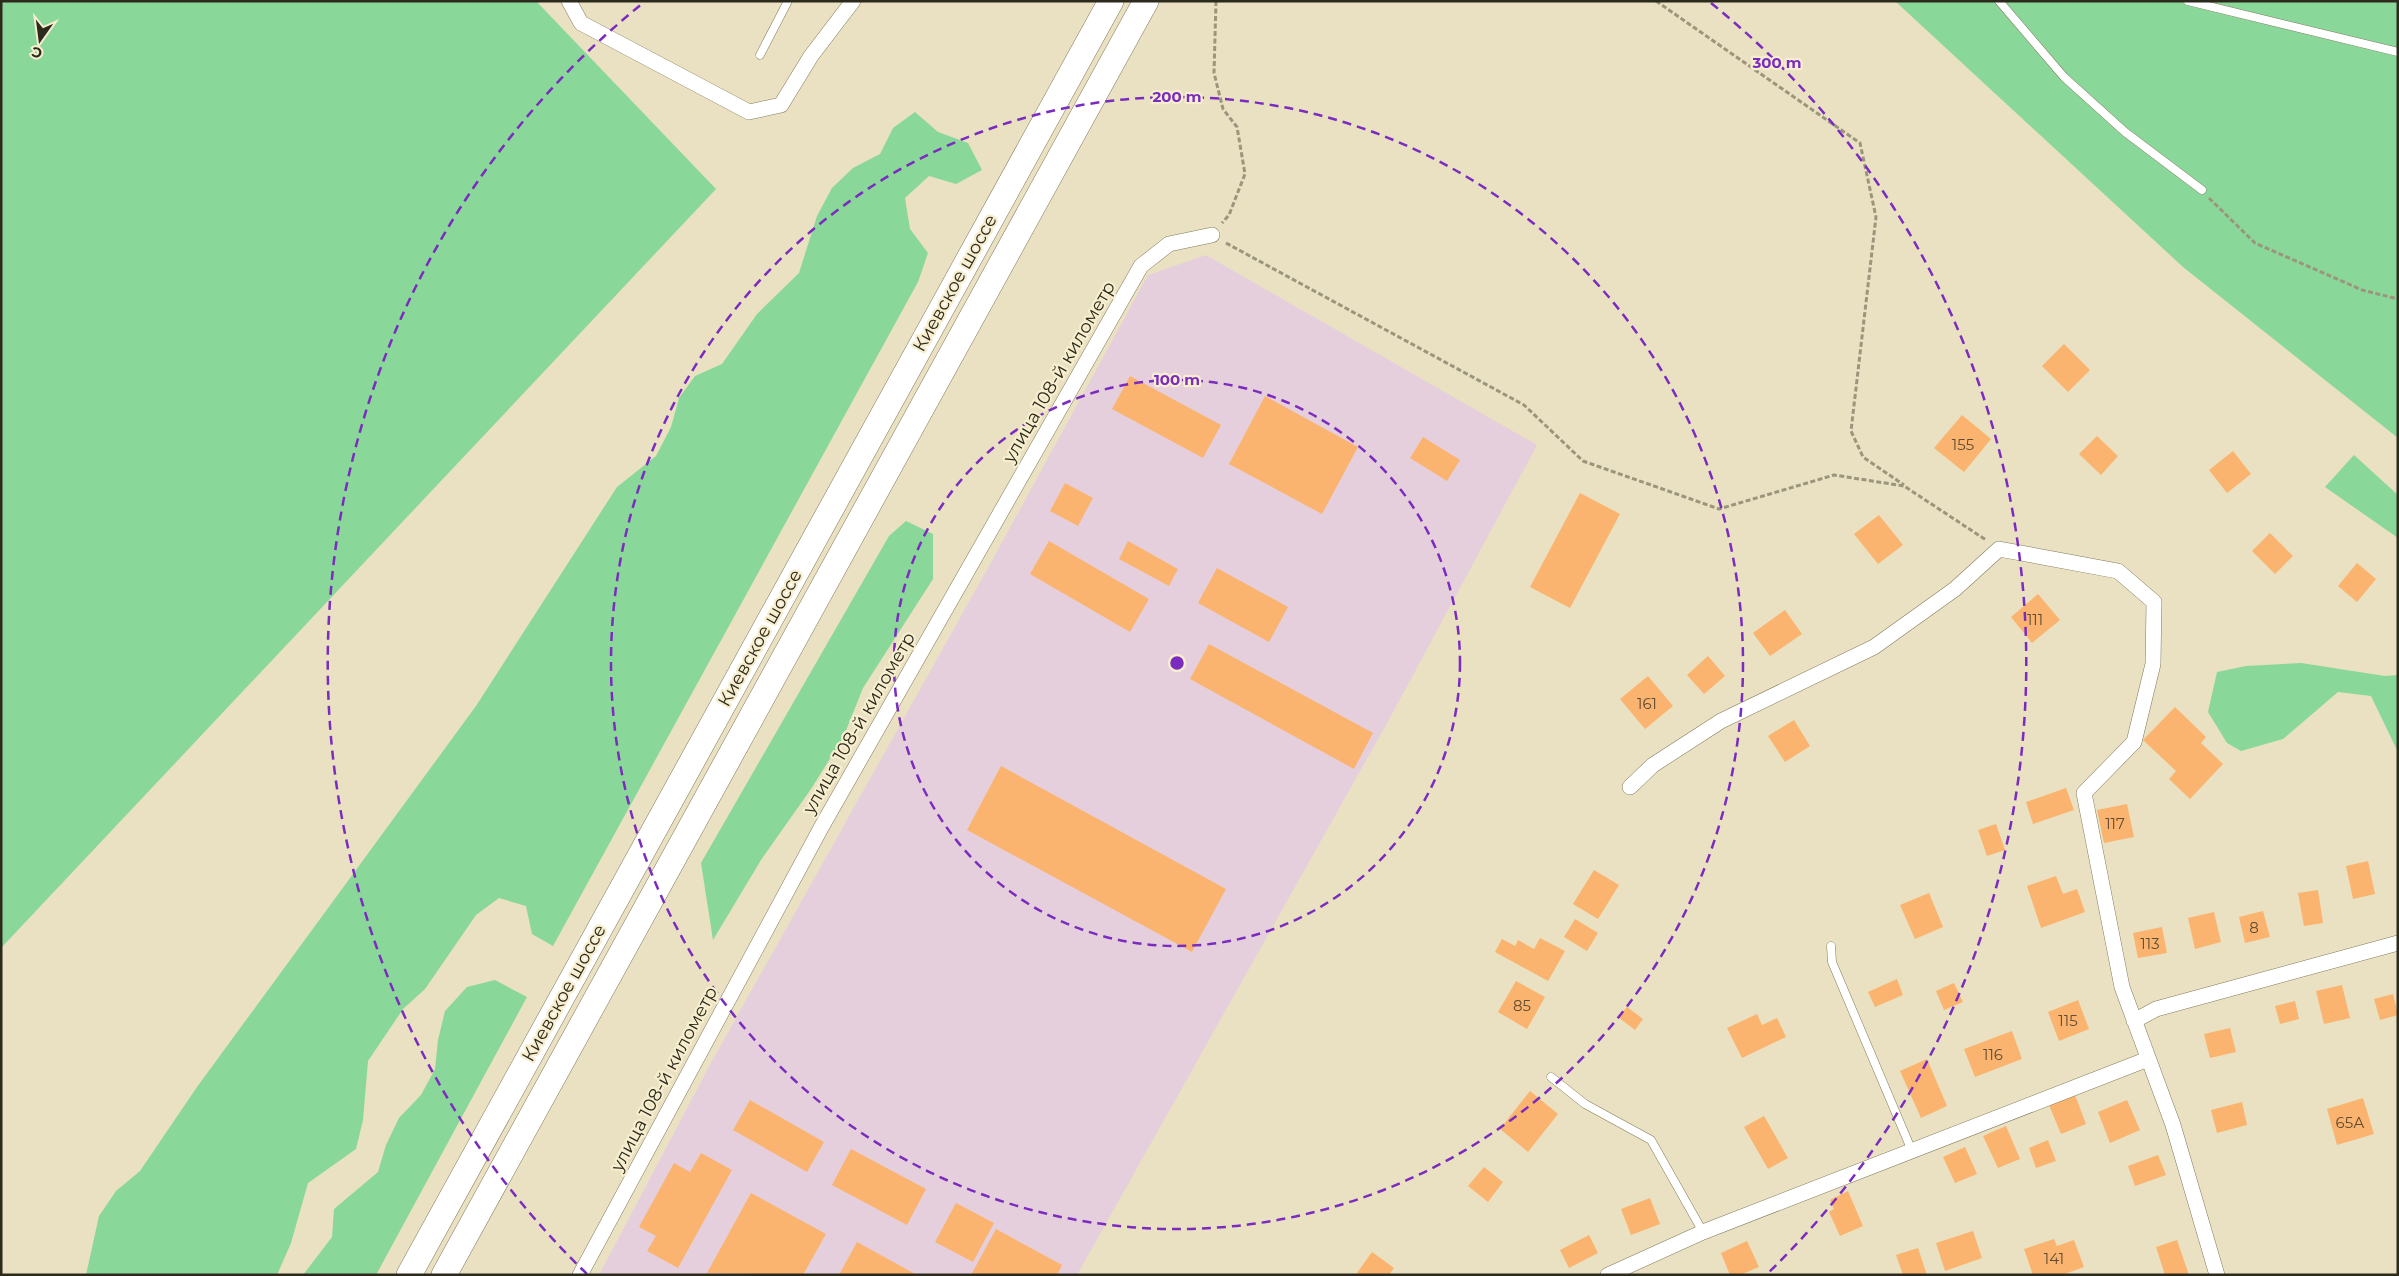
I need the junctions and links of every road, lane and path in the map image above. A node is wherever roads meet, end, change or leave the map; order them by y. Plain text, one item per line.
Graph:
1 (569, 1) edge
2 (788, 1) edge
3 (854, 1) edge
4 (1111, 1) edge
5 (1146, 1) edge
6 (1216, 1) edge
7 (1656, 1) edge
8 (1999, 1) edge
9 (2188, 1) edge
10 (2398, 52) edge
11 (760, 55) dead end
12 (2202, 190) joint
13 (1212, 235) junction
14 (2398, 299) edge
15 (1904, 486) junction
16 (1999, 548) junction
17 (1630, 787) dead end
18 (2398, 943) edge
19 (1831, 946) dead end
20 (2134, 1021) junction
21 (2148, 1060) junction
22 (1551, 1076) dead end
23 (1912, 1151) junction
24 (1703, 1232) junction
25 (408, 1275) edge
26 (444, 1275) edge
27 (580, 1275) edge
28 (1608, 1275) edge
29 (2217, 1275) edge

1 - 3 street
2 - 11 lane
4 - 25 highway, Киевское шоссе
5 - 26 highway, Киевское шоссе
6 - 13 path
7 - 15 path
8 - 12 lane
9 - 10 lane
12 - 14 path
13 - 15 path
13 - 27 street, улица 108-й километр
15 - 16 path
16 - 17 street
16 - 20 street
18 - 20 street
19 - 23 lane
20 - 21 street
21 - 23 street
21 - 29 street
22 - 24 lane
23 - 24 street
24 - 28 street

